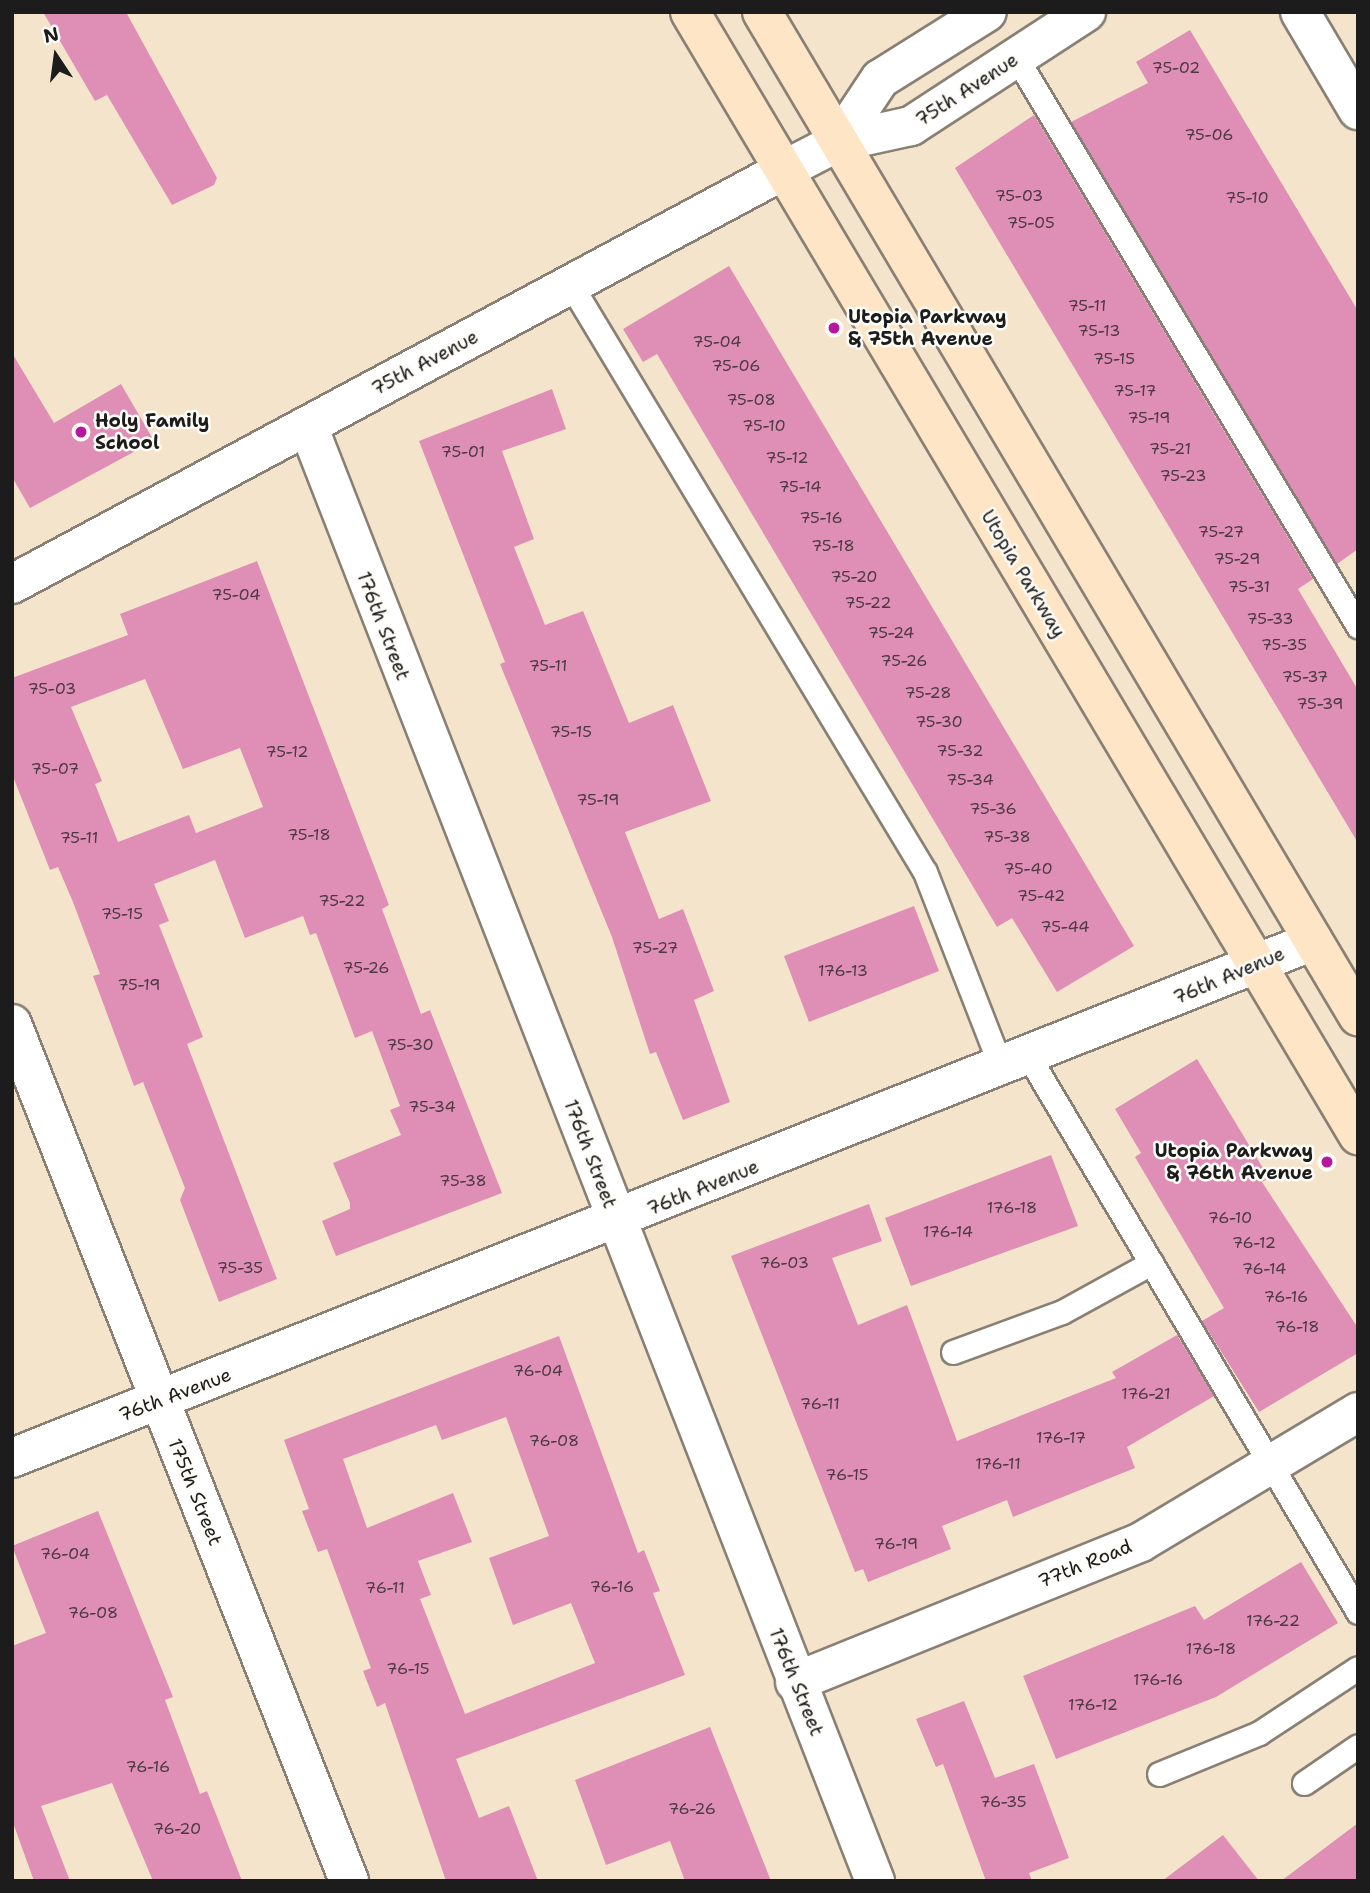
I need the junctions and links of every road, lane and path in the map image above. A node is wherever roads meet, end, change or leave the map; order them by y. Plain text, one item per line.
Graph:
1 (690, 12) edge
2 (762, 12) edge
3 (987, 12) edge
4 (1086, 12) edge
5 (1300, 12) edge
6 (1017, 59) junction
7 (1358, 110) edge
8 (838, 142) junction
9 (784, 170) junction
10 (571, 285) junction
11 (308, 426) junction
12 (12, 584) edge
13 (1358, 626) edge
14 (1313, 941) junction
15 (1255, 967) junction
16 (1358, 1016) edge
17 (12, 1024) edge
18 (1015, 1063) junction
19 (1358, 1135) edge
20 (617, 1223) junction
21 (1152, 1263) junction
22 (953, 1352) dead end
23 (159, 1401) junction
24 (1358, 1412) edge
25 (12, 1458) edge
26 (1271, 1464) junction
27 (1358, 1612) edge
28 (1358, 1668) edge
29 (795, 1682) junction
30 (1358, 1746) edge
31 (1159, 1774) dead end
32 (1304, 1783) dead end
33 (349, 1881) edge
34 (875, 1881) edge

1 - 9 main road, Utopia Parkway
2 - 8 main road
3 - 8 street, 75th Avenue
4 - 6 street, 75th Avenue
5 - 7 street
6 - 8 street, 75th Avenue
6 - 13 lane
8 - 9 street, 75th Avenue
8 - 14 main road
9 - 10 street, 75th Avenue
9 - 15 main road, Utopia Parkway
10 - 11 street, 75th Avenue
10 - 18 lane
11 - 12 street, 75th Avenue
11 - 20 street, 176th Street
14 - 15 street, 76th Avenue
14 - 16 main road
15 - 18 street, 76th Avenue
15 - 19 main road, Utopia Parkway
17 - 23 street, 175th Street
18 - 20 street, 76th Avenue
18 - 21 lane
20 - 23 street, 76th Avenue
20 - 29 street, 176th Street
21 - 22 lane
21 - 26 lane
23 - 25 street, 76th Avenue
23 - 33 street, 175th Street
24 - 26 street, 77th Road
26 - 27 lane
26 - 29 street, 77th Road
28 - 31 lane
29 - 34 street, 176th Street
30 - 32 lane

